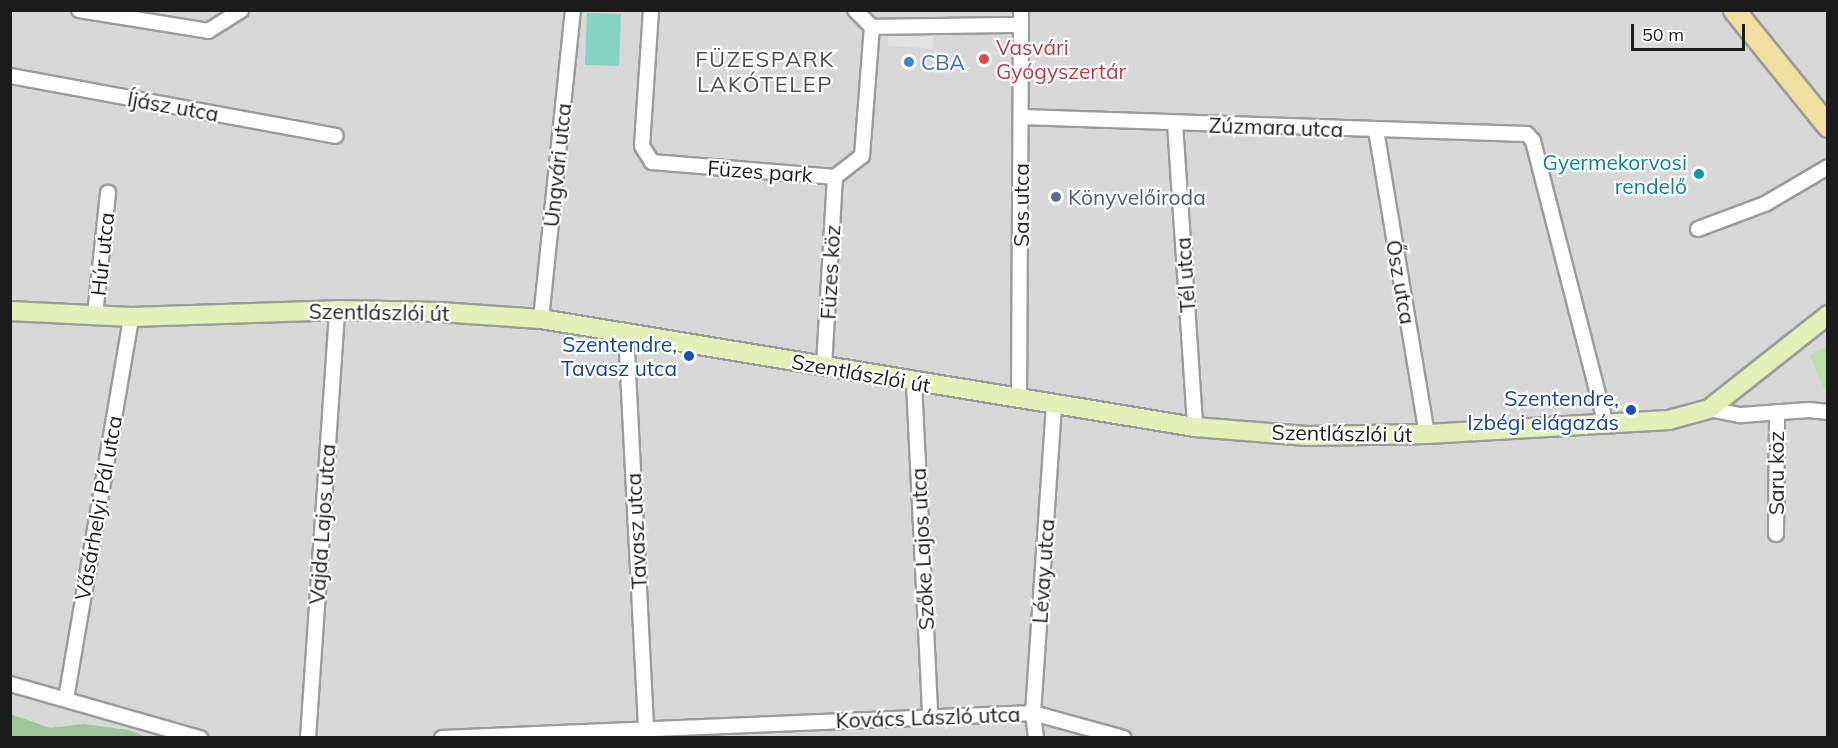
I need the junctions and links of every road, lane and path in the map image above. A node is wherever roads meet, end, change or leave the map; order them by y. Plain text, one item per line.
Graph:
1 (79, 10) edge
2 (241, 10) edge
3 (573, 10) edge
4 (651, 10) edge
5 (855, 10) edge
6 (1022, 10) edge
7 (1734, 10) edge
8 (1021, 25) junction
9 (872, 27) junction
10 (10, 76) edge
11 (1022, 117) junction
12 (1175, 123) junction
13 (1827, 126) edge
14 (1376, 130) junction
15 (336, 136) dead end
16 (1827, 166) edge
17 (835, 177) junction
18 (108, 193) dead end
19 (1698, 229) dead end
20 (337, 310) junction
21 (10, 311) edge
22 (95, 315) junction
23 (131, 317) junction
24 (541, 319) junction
25 (1825, 319) edge
26 (626, 332) junction
27 (824, 367) junction
28 (914, 383) junction
29 (1019, 400) junction
30 (1054, 405) junction
31 (1709, 409) junction
32 (1777, 412) junction
33 (1827, 412) edge
34 (1606, 425) junction
35 (1195, 427) junction
36 (1427, 434) junction
37 (1776, 534) dead end
38 (10, 684) edge
39 (66, 699) junction
40 (1033, 713) junction
41 (930, 715) junction
42 (646, 729) junction
43 (200, 738) edge
44 (308, 738) edge
45 (442, 738) edge
46 (1036, 738) edge
47 (1124, 738) edge

1 - 2 street
3 - 24 street, Ungvári utca
4 - 17 street, Füzes park
5 - 9 street
6 - 8 street, Sas utca
7 - 13 main road
8 - 9 street
8 - 11 street, Sas utca
9 - 17 street, Füzes park
10 - 15 street, Íjász utca
11 - 12 street, Zúzmara utca
11 - 29 street, Sas utca
12 - 14 street, Zúzmara utca
12 - 35 street, Tél utca
14 - 34 street, Zúzmara utca
14 - 36 street, Ősz utca
16 - 19 street
17 - 27 street, Füzes köz
18 - 22 street, Húr utca
20 - 23 main road, Szentlászlói út
20 - 24 main road, Szentlászlói út
20 - 44 street, Vajda Lajos utca
21 - 22 main road, Szentlászlói út
22 - 23 main road, Szentlászlói út
23 - 39 street, Vásárhelyi Pál utca
24 - 26 main road, Szentlászlói út
25 - 31 main road, Szentlászlói út
26 - 27 main road, Szentlászlói út
26 - 42 street, Tavasz utca
27 - 28 main road, Szentlászlói út
28 - 29 main road, Szentlászlói út
28 - 41 street, Szőke Lajos utca
29 - 30 main road, Szentlászlói út
30 - 35 main road, Szentlászlói út
30 - 40 street, Lévay utca
31 - 32 street, Szentlászlói út
31 - 34 main road, Szentlászlói út
32 - 33 street, Szentlászlói út
32 - 37 street, Saru köz
34 - 36 main road, Szentlászlói út
35 - 36 main road, Szentlászlói út
38 - 39 street
39 - 43 street
40 - 41 street, Kovács László utca
40 - 46 street, Lévay utca
40 - 47 street, Kovács László utca
41 - 42 street, Kovács László utca
42 - 45 street, Kovács László utca

